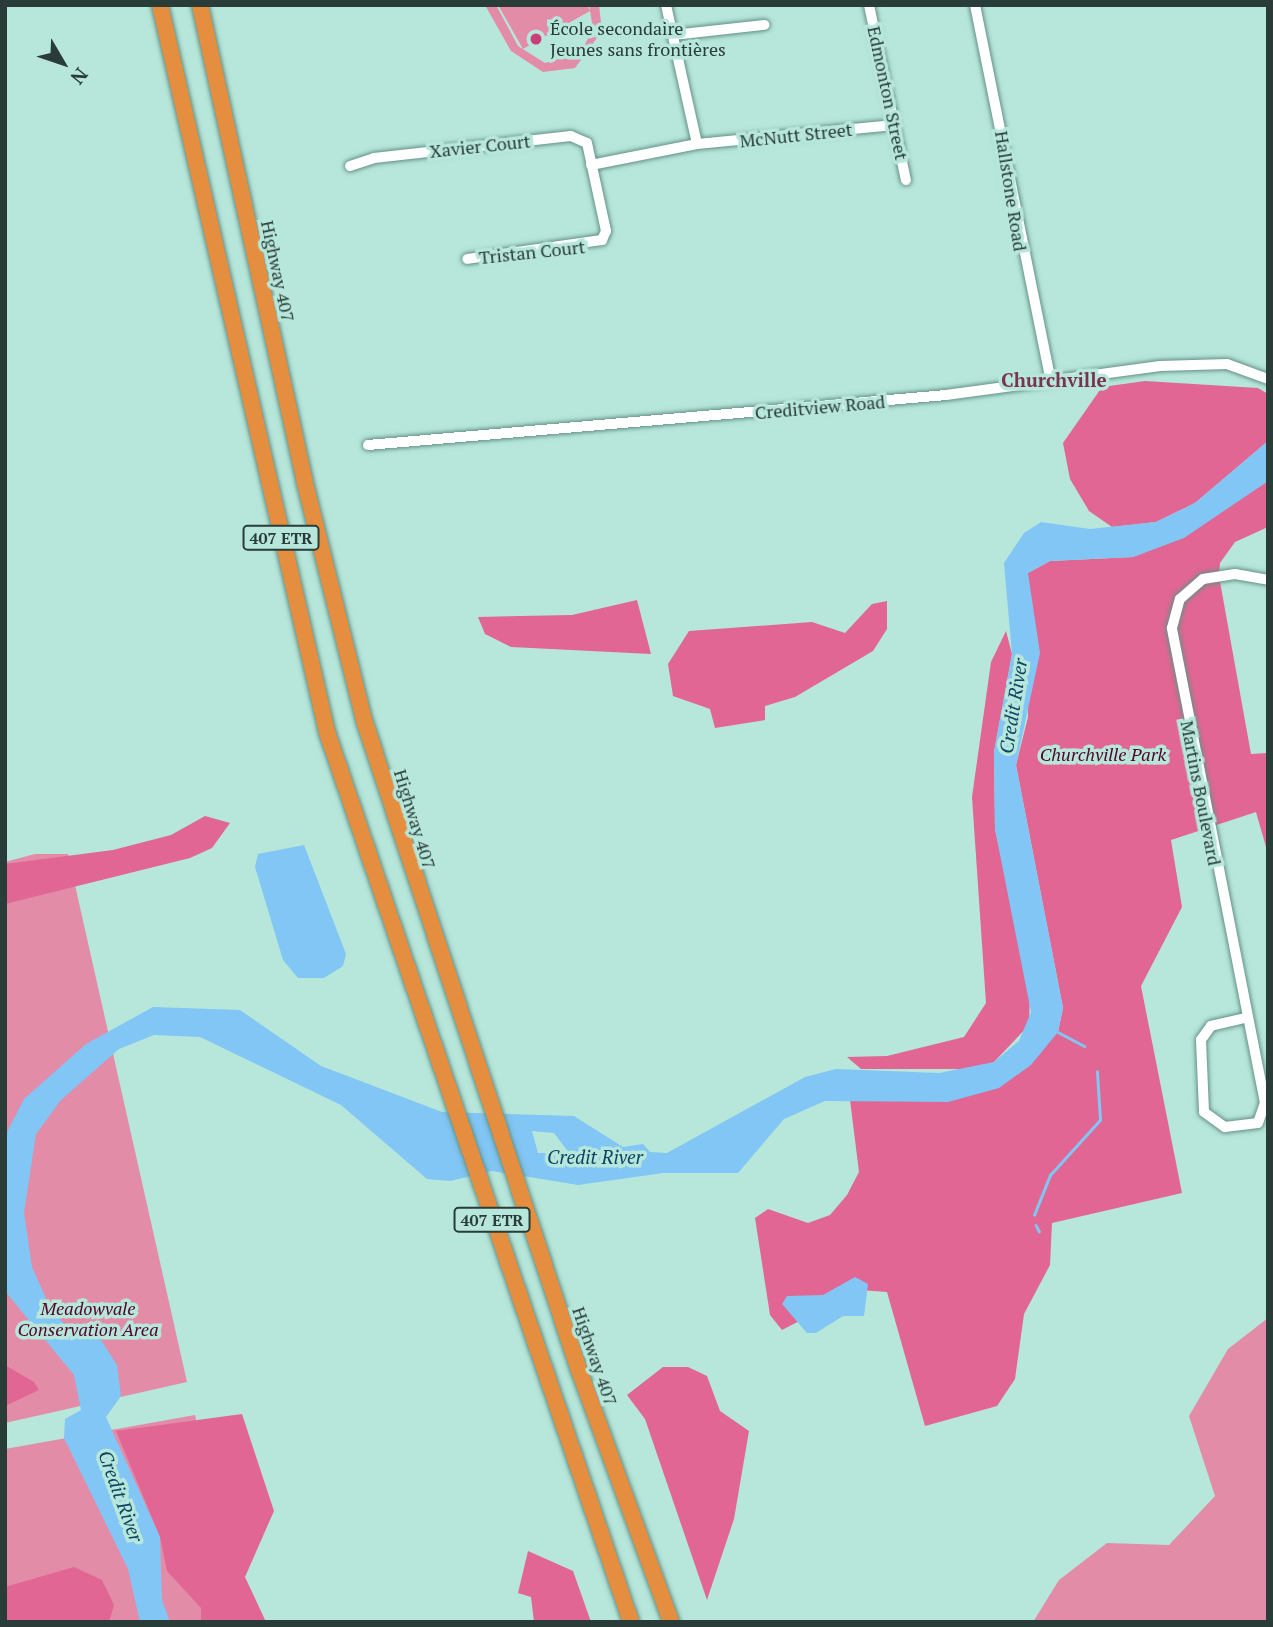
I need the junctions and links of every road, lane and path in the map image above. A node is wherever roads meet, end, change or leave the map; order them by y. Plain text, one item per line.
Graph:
1 (160, 5) edge
2 (200, 5) edge
3 (666, 5) edge
4 (869, 5) edge
5 (975, 5) edge
6 (764, 25) dead end
7 (673, 35) junction
8 (894, 125) junction
9 (697, 144) junction
10 (592, 165) junction
11 (350, 166) dead end
12 (906, 180) dead end
13 (467, 259) dead end
14 (1050, 377) junction
15 (1268, 379) edge
16 (368, 445) dead end
17 (1268, 580) edge
18 (1245, 1018) junction
19 (631, 1622) edge
20 (671, 1622) edge

1 - 19 highway, 407 ETR
2 - 20 highway, Highway 407 / 407 ETR
3 - 7 street
4 - 8 street, Edmonton Street
5 - 14 street, Hallstone Road
6 - 7 street
7 - 9 street
8 - 9 street, McNutt Street
8 - 12 street, Edmonton Street
9 - 10 street, McNutt Street
10 - 11 street, Xavier Court
10 - 13 street, Tristan Court
14 - 15 street, Creditview Road
14 - 16 street, Creditview Road
17 - 18 street, Martins Boulevard
18 - 18 street, Martins Boulevard

